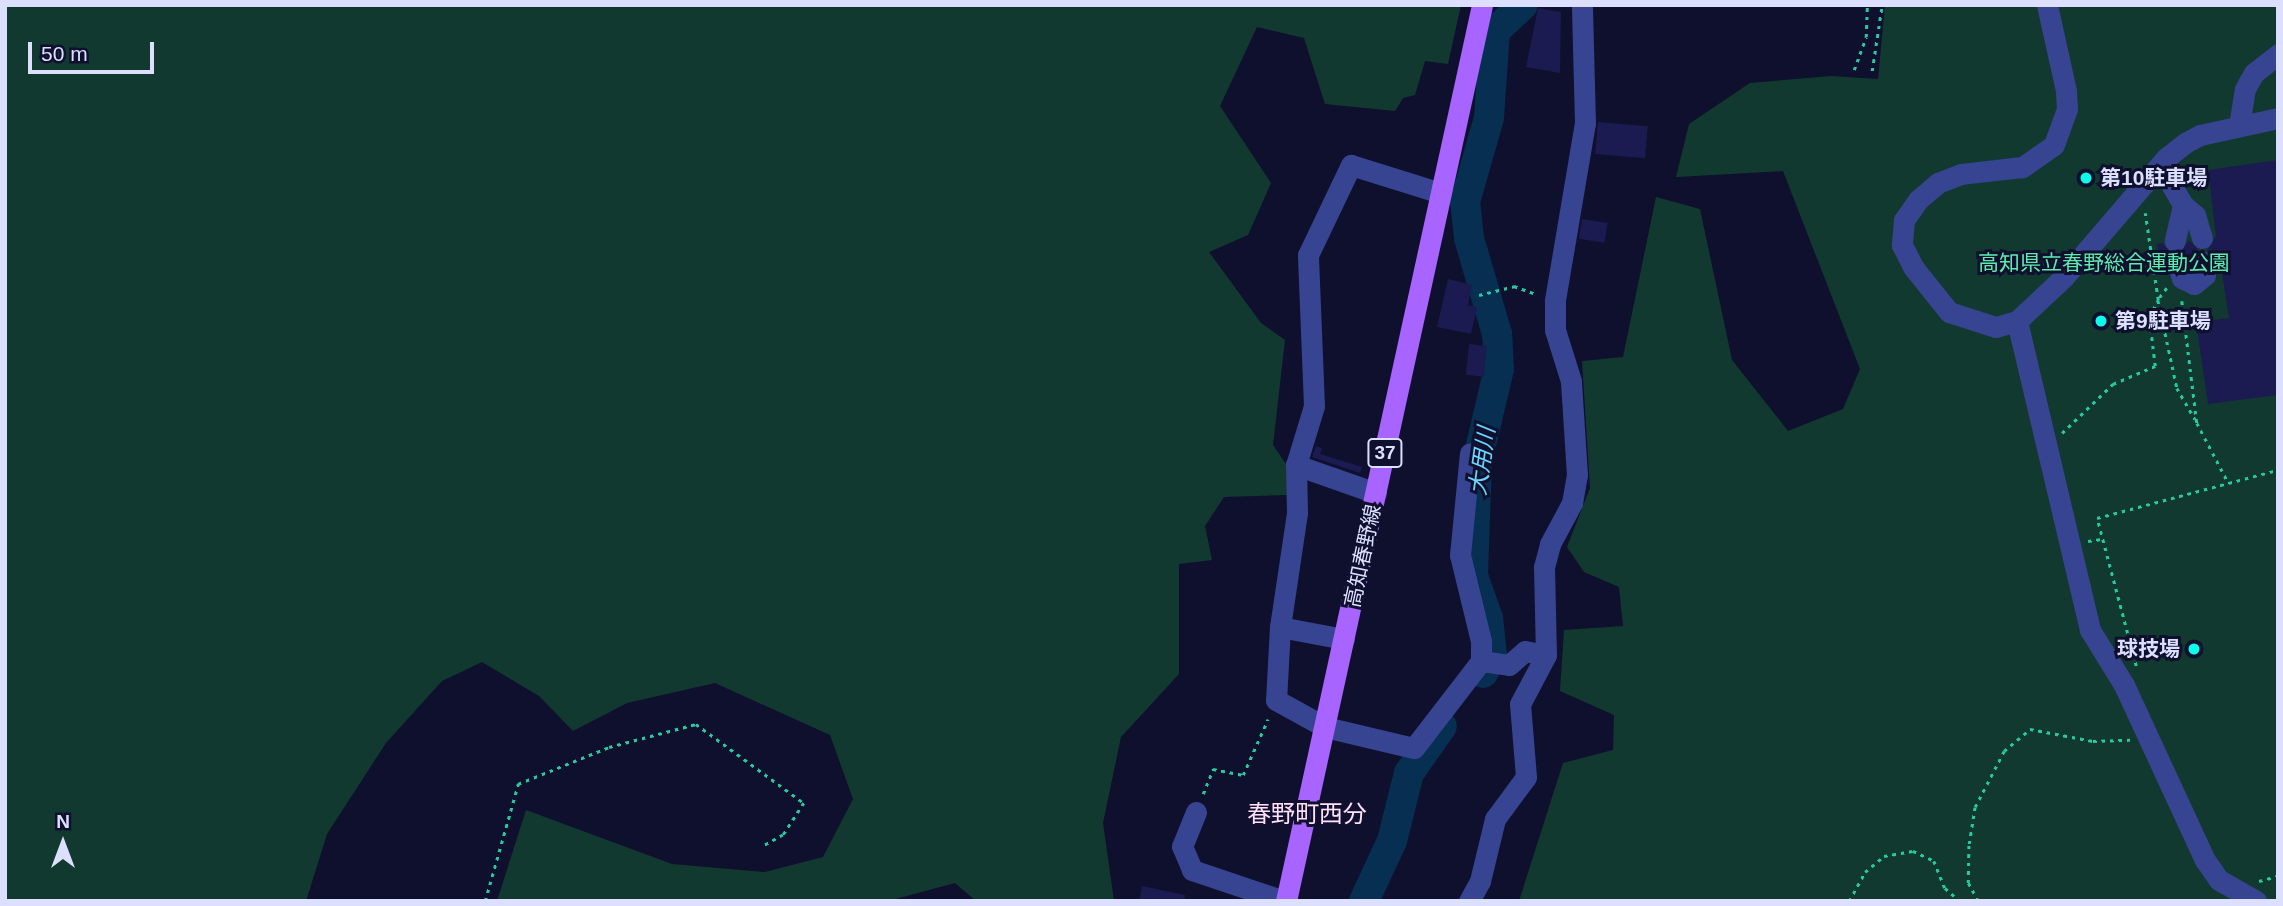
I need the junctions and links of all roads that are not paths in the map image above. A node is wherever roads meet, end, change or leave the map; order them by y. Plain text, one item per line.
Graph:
1 (1482, 5) edge
2 (1582, 5) edge
3 (2047, 5) edge
4 (2278, 54) edge
5 (2278, 118) edge
6 (2239, 126) junction
7 (2160, 164) junction
8 (1441, 193) junction
9 (2183, 205) junction
10 (2202, 238) dead end
11 (2175, 241) dead end
12 (2205, 262) dead end
13 (2178, 269) road end
14 (2017, 321) junction
15 (1470, 453) dead end
16 (1296, 465) junction
17 (1377, 494) junction
18 (1280, 627) junction
19 (1344, 639) junction
20 (1546, 655) junction
21 (1489, 662) junction
22 (1325, 727) junction
23 (1196, 812) road end
24 (1285, 901) edge
25 (1469, 901) edge
26 (2256, 901) edge

1 - 8 main road, 高知春野線 / 37
2 - 20 street
3 - 14 street
4 - 6 street
5 - 6 street
6 - 7 street
7 - 9 street
7 - 14 street
8 - 16 street
8 - 17 main road, 高知春野線 / 37
9 - 10 street
9 - 11 street
12 - 13 street
14 - 26 street
15 - 21 street
16 - 17 street
16 - 18 street
17 - 19 main road, 高知春野線 / 37
18 - 19 street
18 - 22 street
19 - 22 main road, 高知春野線 / 37
20 - 21 street
20 - 25 street
21 - 22 street
22 - 24 main road, 高知春野線 / 37
23 - 24 street

